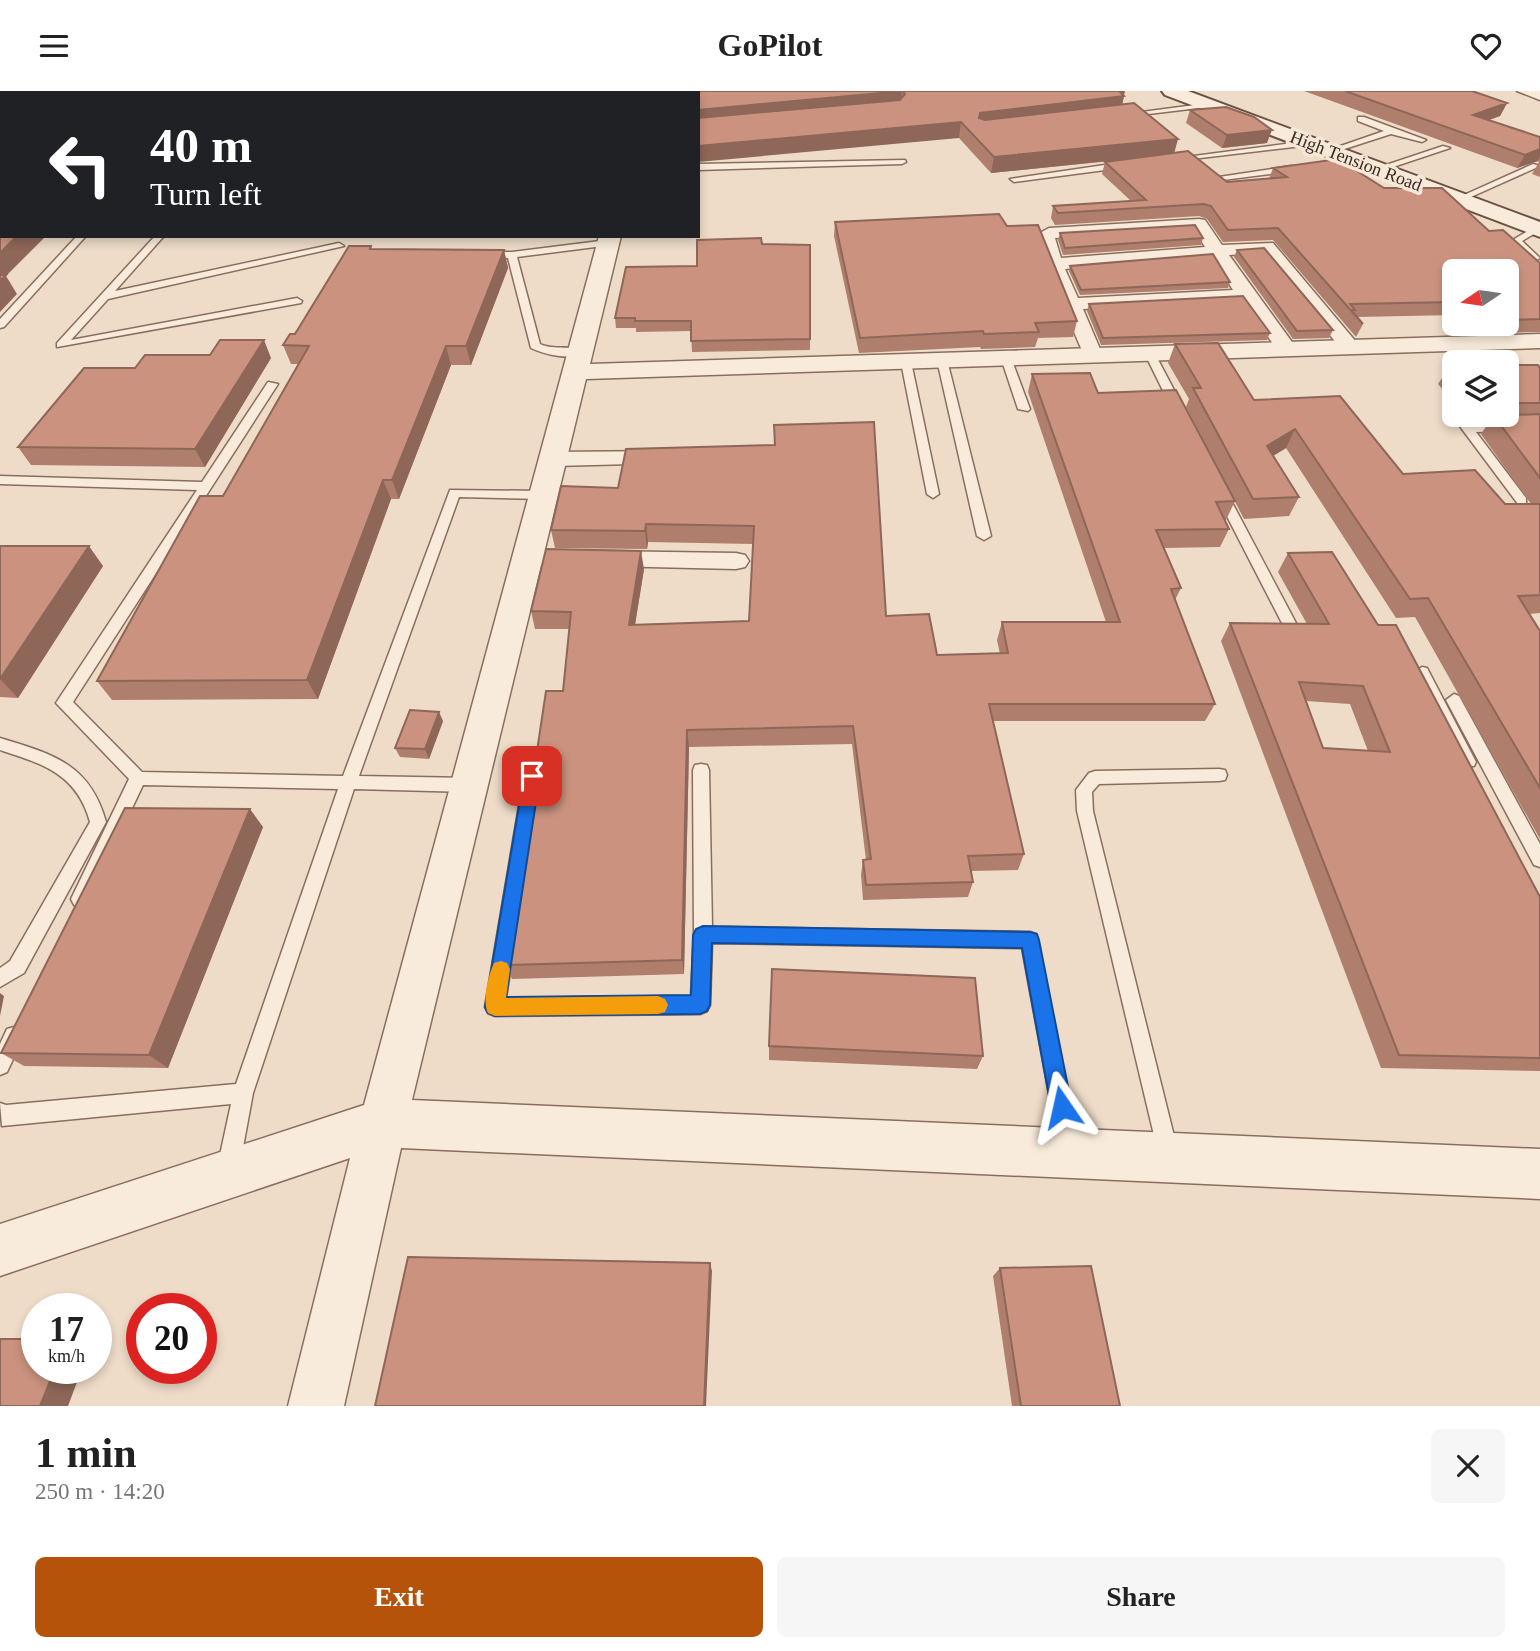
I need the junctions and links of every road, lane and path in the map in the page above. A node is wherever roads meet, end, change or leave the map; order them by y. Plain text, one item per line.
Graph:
1 (1171, 91) edge
2 (1526, 91) edge
3 (1540, 96) edge
4 (1207, 104) junction
5 (1116, 115) edge
6 (1361, 119) dead end
7 (1391, 131) junction
8 (1422, 140) edge
9 (1308, 143) junction
10 (1446, 148) edge
11 (1332, 152) junction
12 (1166, 160) edge
13 (902, 162) dead end
14 (1139, 164) edge
15 (1363, 166) junction
16 (1536, 166) edge
17 (700, 167) edge
18 (1296, 169) edge
19 (1520, 173) junction
20 (1223, 177) edge
21 (1530, 177) dead end
22 (1014, 179) edge
23 (1459, 199) junction
24 (1538, 229) edge
25 (80, 238) edge
26 (158, 238) edge
27 (609, 239) edge
28 (339, 246) dead end
29 (1215, 251) junction
30 (473, 254) edge
31 (512, 255) junction
32 (1535, 258) edge
33 (1055, 264) junction
34 (1245, 295) junction
35 (103, 296) junction
36 (297, 301) dead end
37 (1072, 304) junction
38 (0, 325) edge
39 (1538, 343) edge
40 (1350, 347) junction
41 (1287, 349) junction
42 (1150, 354) junction
43 (1093, 356) junction
44 (1006, 358) junction
45 (942, 361) junction
46 (579, 362) junction
47 (906, 362) junction
48 (272, 384) dead end
49 (1024, 409) dead end
50 (1183, 418) edge
51 (1540, 427) edge
52 (1467, 429) joint
53 (555, 459) junction
54 (689, 459) edge
55 (1214, 479) edge
56 (0, 480) edge
57 (205, 487) junction
58 (933, 494) dead end
59 (545, 495) junction
60 (1522, 501) edge
61 (984, 536) dead end
62 (529, 558) junction
63 (736, 561) dead end
64 (1290, 625) edge
65 (1422, 672) edge
66 (1454, 700) dead end
67 (0, 744) edge
68 (701, 770) dead end
69 (1219, 775) dead end
70 (532, 776) edge
71 (138, 778) junction
72 (348, 783) junction
73 (1478, 783) edge
74 (470, 785) junction
75 (1540, 860) edge
76 (72, 914) edge
77 (703, 935) junction
78 (0, 978) edge
79 (19, 1025) edge
80 (0, 1065) edge
81 (243, 1093) junction
82 (0, 1113) edge
83 (383, 1123) junction
84 (1070, 1154) junction
85 (1170, 1158) junction
86 (1540, 1174) edge
87 (227, 1175) junction
88 (0, 1250) edge
89 (316, 1406) edge

1 - 4 main road, High Tension Road
2 - 3 street
4 - 5 lane
4 - 9 main road, High Tension Road
6 - 7 lane
7 - 8 lane
7 - 11 lane
9 - 11 main road, High Tension Road
9 - 12 lane
10 - 15 lane
11 - 15 main road, High Tension Road
13 - 17 lane
14 - 22 lane
15 - 23 main road, High Tension Road
16 - 19 lane
18 - 20 lane
19 - 21 lane
19 - 23 lane
23 - 24 main road, High Tension Road
24 - 32 lane
25 - 38 lane
26 - 35 lane
27 - 31 lane
27 - 46 street
28 - 35 lane
29 - 33 street
29 - 33 street
29 - 34 street
29 - 40 street
30 - 31 lane
31 - 46 lane
33 - 37 street
34 - 37 street
34 - 41 street
35 - 36 lane
37 - 43 street
39 - 40 street
40 - 41 street
41 - 42 street
42 - 43 street
42 - 50 lane
43 - 44 street
44 - 45 street
44 - 49 lane
45 - 47 street
45 - 61 lane
46 - 47 street
46 - 53 street
47 - 58 lane
48 - 57 lane
51 - 52 lane
52 - 60 lane
53 - 54 street
53 - 59 street
55 - 64 lane
56 - 57 lane
57 - 71 lane
59 - 62 street
59 - 72 lane
62 - 63 street
62 - 74 street
65 - 73 lane
66 - 75 lane
67 - 78 lane
68 - 77 lane
69 - 85 lane
70 - 77 lane
71 - 72 lane
71 - 76 lane
72 - 74 lane
72 - 81 lane
74 - 83 street
77 - 84 lane
79 - 80 lane
81 - 82 lane
81 - 87 lane
83 - 84 street
83 - 87 street
83 - 89 street
84 - 85 street
85 - 86 street
87 - 88 street

